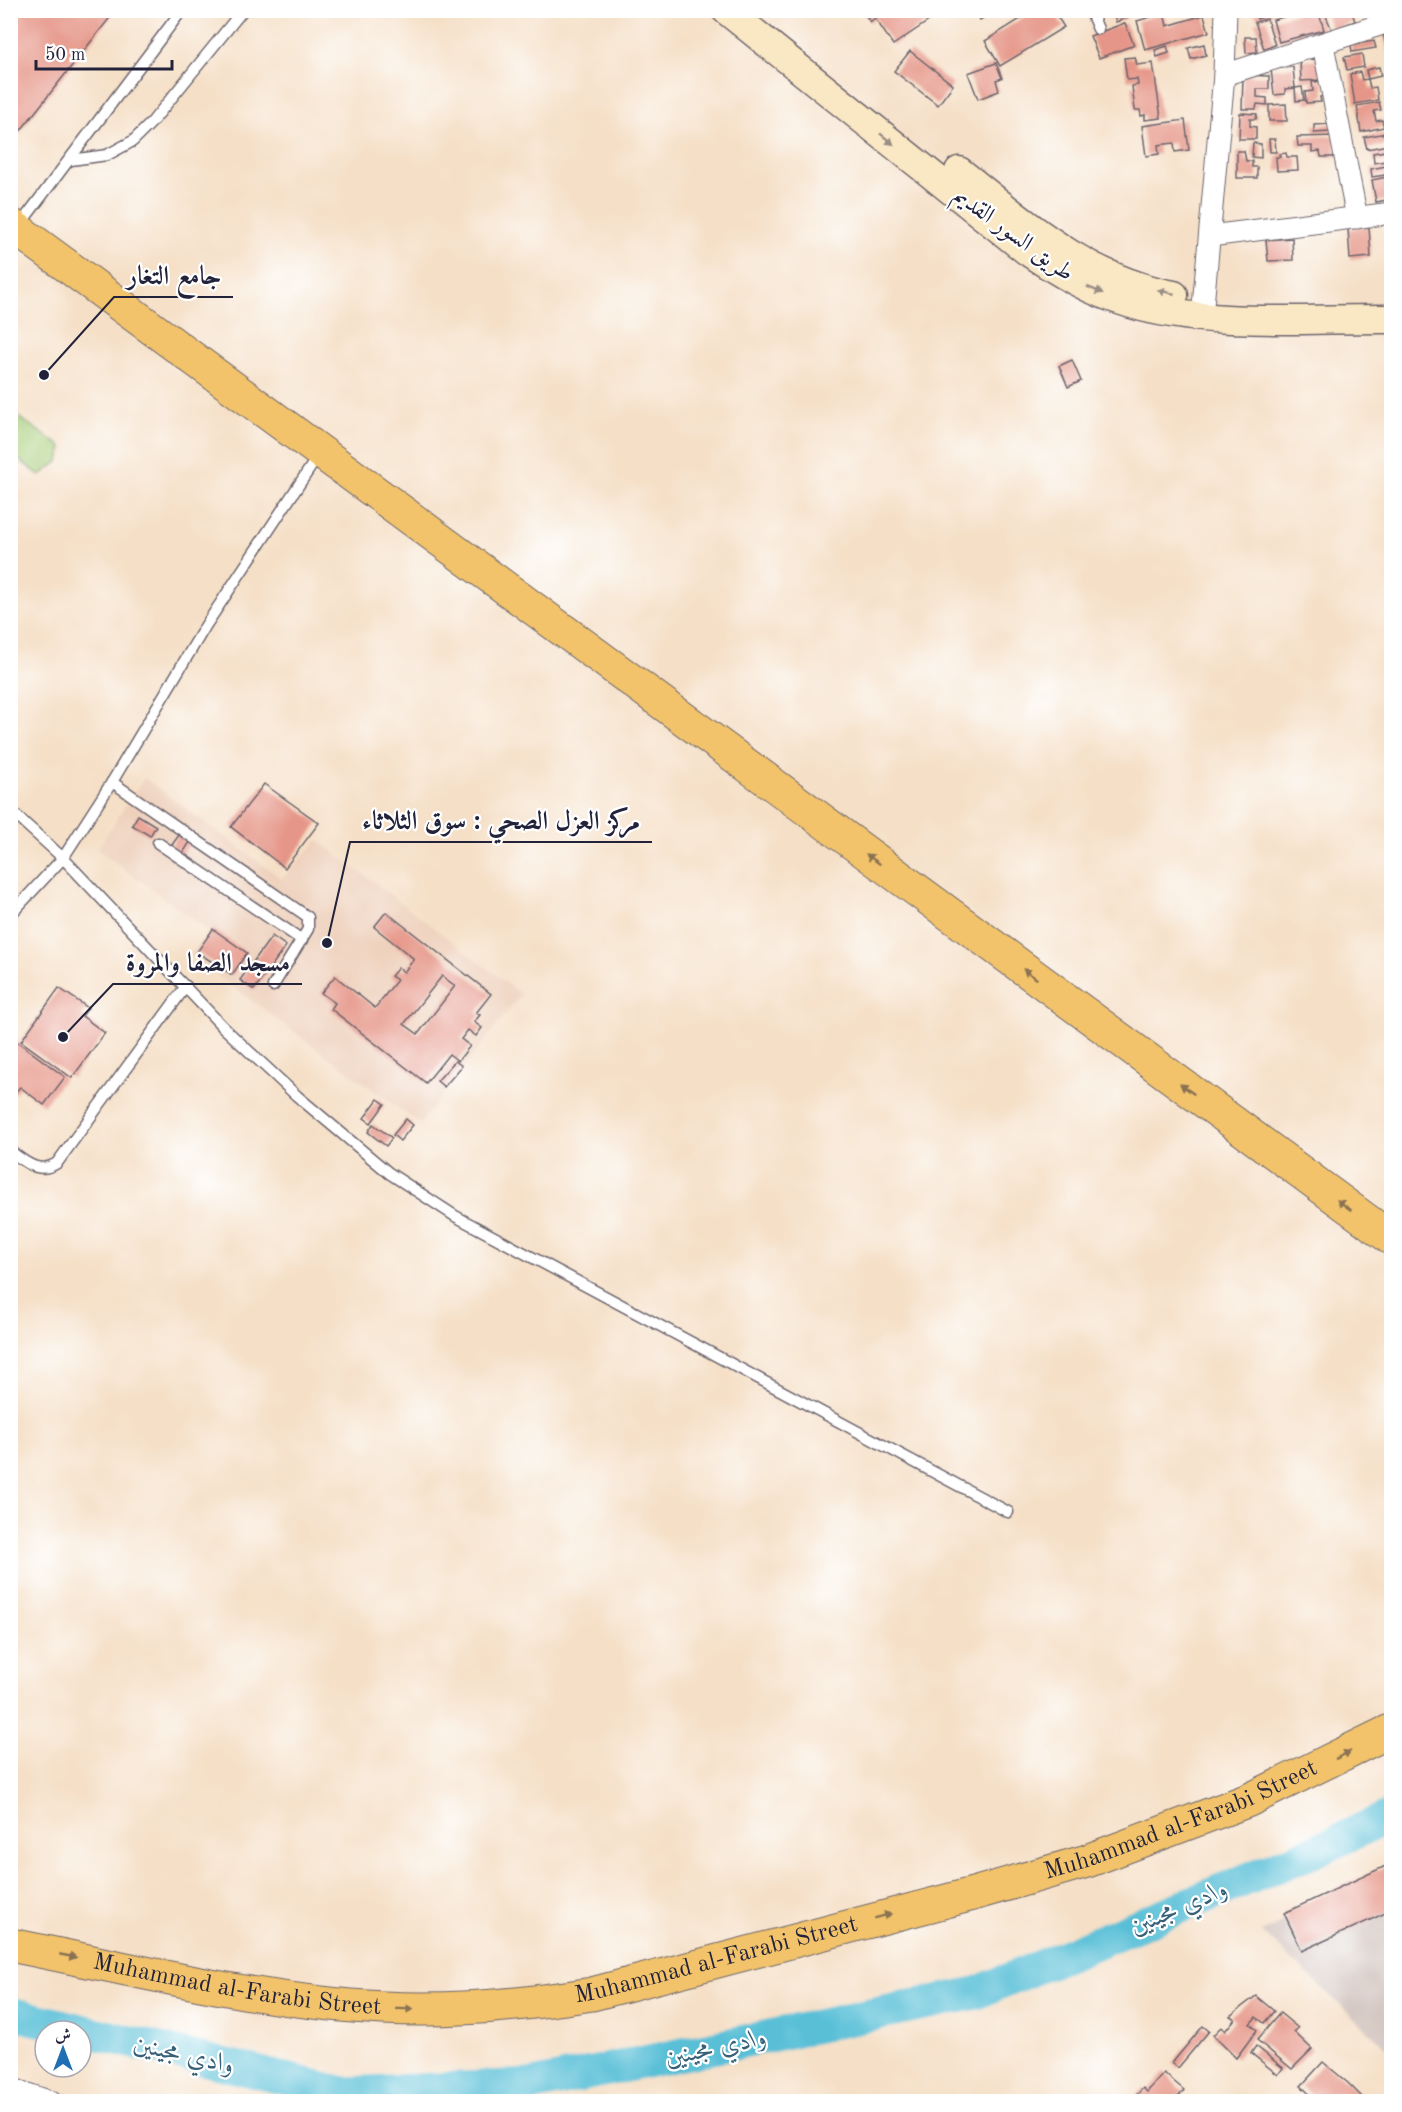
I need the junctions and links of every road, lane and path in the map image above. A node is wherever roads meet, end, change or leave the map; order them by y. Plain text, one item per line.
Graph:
1 (182, 10) edge
2 (243, 10) edge
3 (726, 10) edge
4 (754, 10) edge
5 (1090, 10) edge
6 (1226, 10) edge
7 (1392, 21) edge
8 (1098, 29) dead end
9 (1323, 45) junction
10 (1224, 75) junction
11 (71, 160) junction
12 (1392, 213) edge
13 (1357, 218) junction
14 (14, 226) edge
15 (1210, 236) junction
16 (1392, 301) edge
17 (1203, 308) junction
18 (1392, 319) edge
19 (320, 454) junction
20 (112, 783) junction
21 (10, 810) edge
22 (158, 843) dead end
23 (63, 858) junction
24 (10, 915) edge
25 (302, 940) junction
26 (186, 986) junction
27 (273, 986) dead end
28 (10, 1151) edge
29 (1392, 1239) edge
30 (1008, 1512) dead end
31 (1392, 1730) edge
32 (10, 1945) edge
33 (10, 2088) edge
34 (51, 2102) edge

1 - 11 lane
2 - 11 lane
3 -> 17 main road, طريق السور القديم
17 -> 4 main road, طريق السور القديم
5 - 8 lane
6 - 10 street
7 - 9 street
9 - 10 street
9 - 13 street
10 - 15 street
11 - 14 lane
12 - 13 street
13 - 15 street
14 - 19 highway
15 - 17 street
16 - 17 main road, طريق السور القديم
17 - 18 main road, طريق السور القديم
19 - 20 lane
29 -> 19 highway
20 - 23 lane
20 - 25 lane
21 - 23 lane
22 - 25 lane
23 - 24 lane
23 - 26 lane
25 - 27 lane
26 - 28 lane
26 - 30 lane
32 -> 31 highway, Muhammad al-Farabi Street
33 - 34 street

